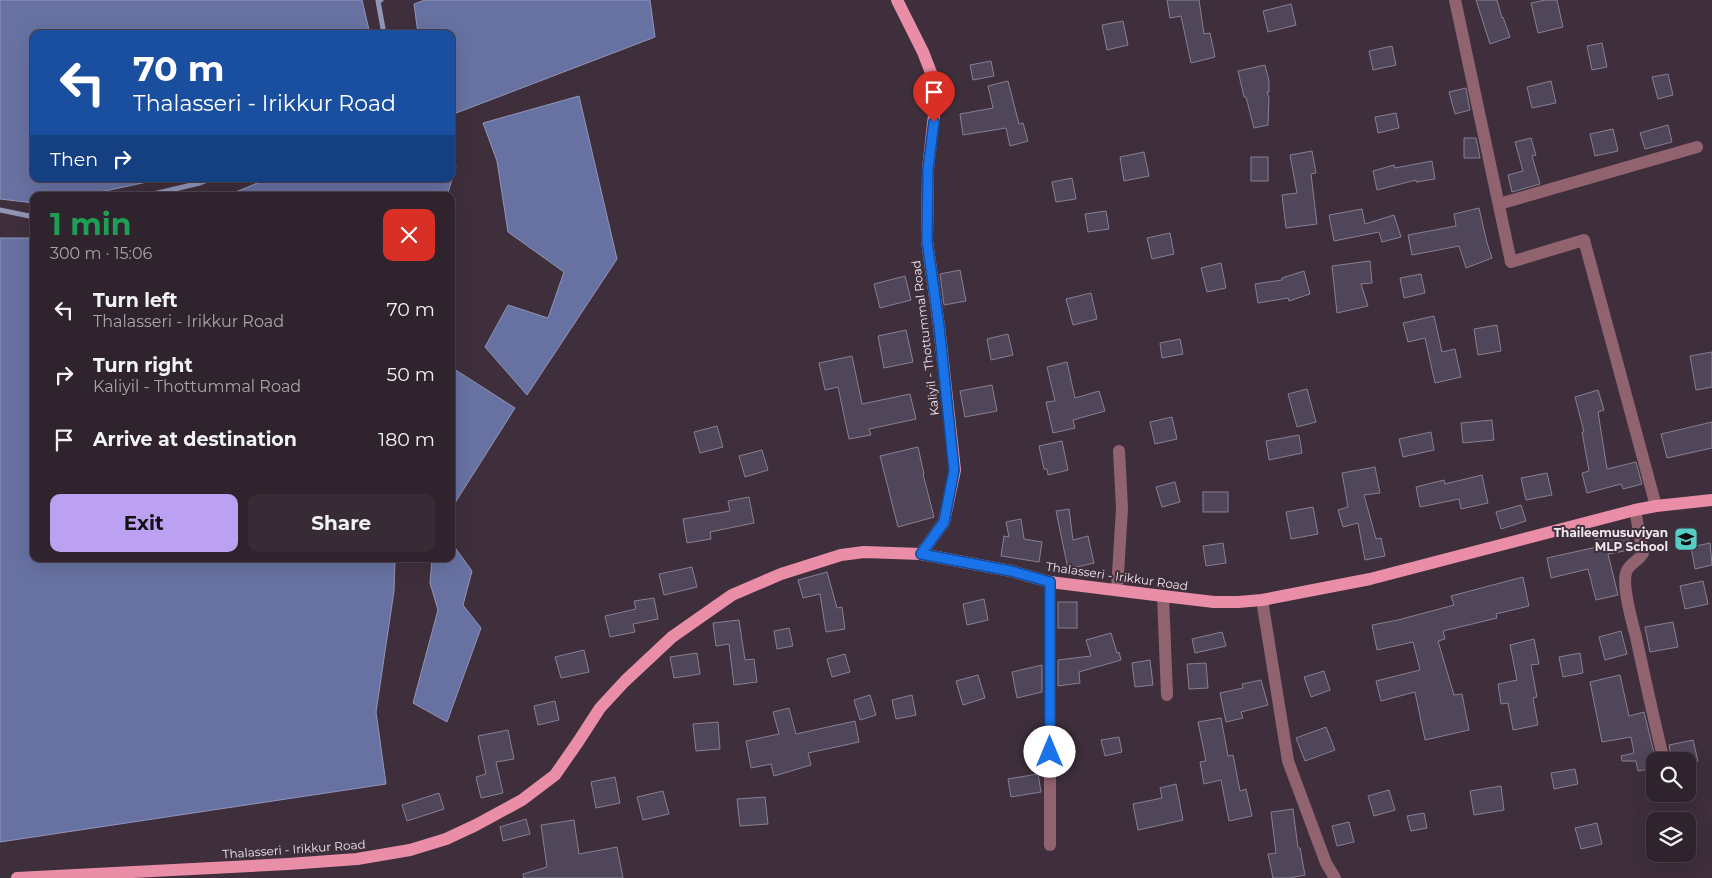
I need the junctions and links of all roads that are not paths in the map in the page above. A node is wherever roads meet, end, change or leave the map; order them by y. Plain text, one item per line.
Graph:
1 (897, 0) edge
2 (1455, 0) edge
3 (1697, 147) dead end
4 (1498, 204) junction
5 (1119, 451) dead end
6 (1712, 500) edge
7 (1656, 506) junction
8 (1635, 510) junction
9 (921, 554) junction
10 (1050, 582) junction
11 (1117, 590) junction
12 (1163, 596) junction
13 (1262, 600) junction
14 (1167, 695) dead end
15 (1662, 752) edge
16 (1050, 845) dead end
17 (17, 878) edge
18 (1335, 878) edge

1 - 9 main road, Kaliyil - Thottummal Road
2 - 4 street
3 - 4 street
4 - 7 street
5 - 11 street
6 - 7 main road, Thalasseri - Irikkur Road
7 - 8 main road, Thalasseri - Irikkur Road
8 - 13 main road, Thalasseri - Irikkur Road
8 - 15 street
9 - 10 main road, Thalasseri - Irikkur Road
9 - 17 main road, Thalasseri - Irikkur Road
10 - 11 main road, Thalasseri - Irikkur Road
10 - 16 street
11 - 12 main road, Thalasseri - Irikkur Road
12 - 13 main road, Thalasseri - Irikkur Road
12 - 14 street
13 - 18 street

